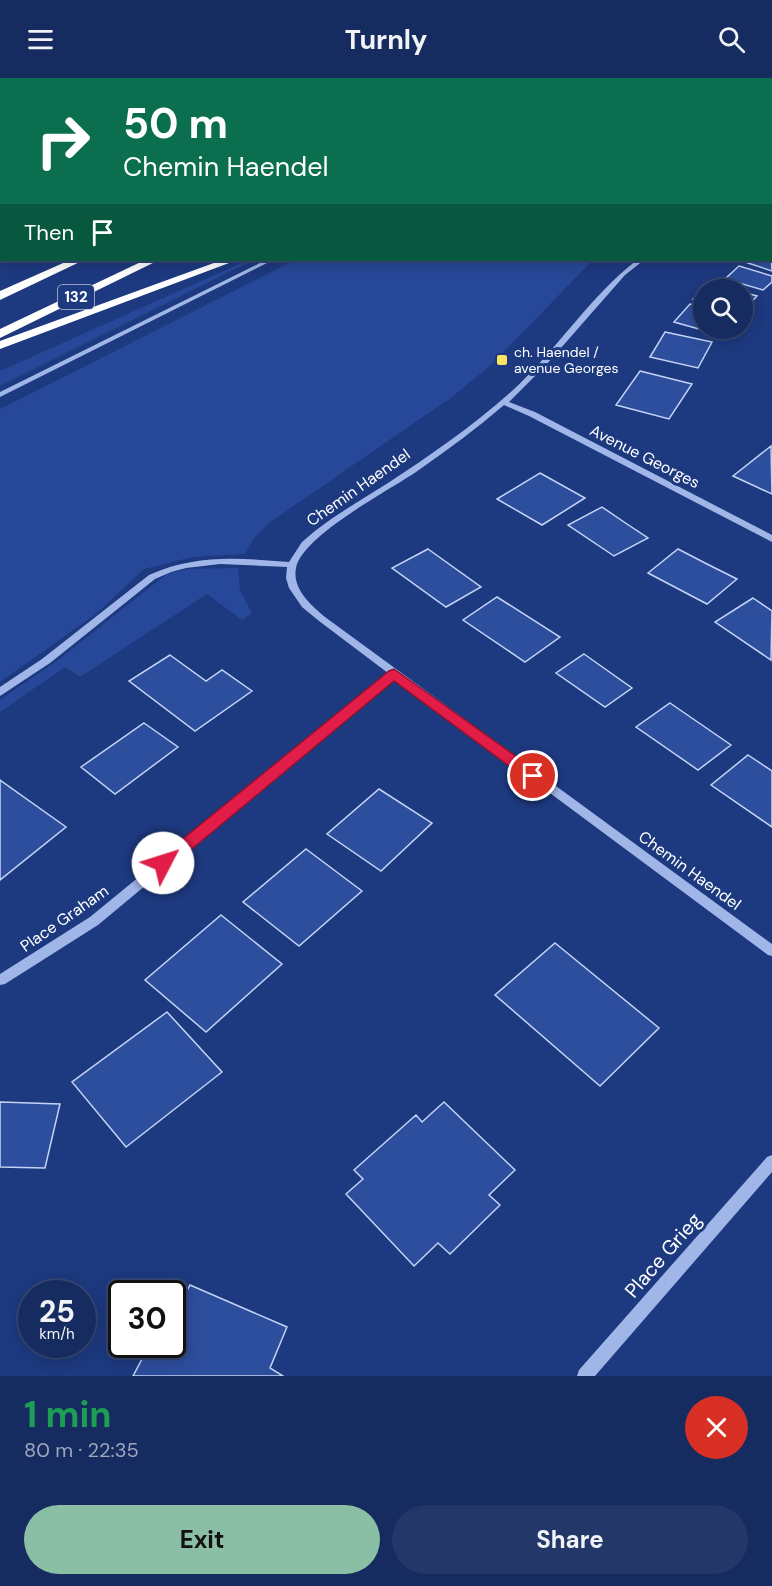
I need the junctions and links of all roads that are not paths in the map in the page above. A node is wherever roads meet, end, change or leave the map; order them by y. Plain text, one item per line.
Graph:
1 (76, 261) edge
2 (151, 261) edge
3 (228, 261) edge
4 (268, 261) edge
5 (640, 261) edge
6 (0, 296) edge
7 (0, 334) edge
8 (0, 345) edge
9 (0, 394) edge
10 (503, 402) junction
11 (772, 539) edge
12 (292, 565) junction
13 (394, 674) junction
14 (0, 692) edge
15 (772, 951) edge
16 (1, 980) edge
17 (772, 1161) edge
18 (585, 1376) edge

1 - 6 highway, 132
2 - 7 highway, 132
3 - 8 highway
4 - 9 street
5 - 10 street, Chemin Haendel
10 - 11 street, Avenue Georges
10 - 12 street, Chemin Haendel
12 - 13 street, Chemin Haendel
12 - 14 street
13 - 15 street, Chemin Haendel
13 - 16 street, Place Graham
17 - 18 street, Place Grieg

